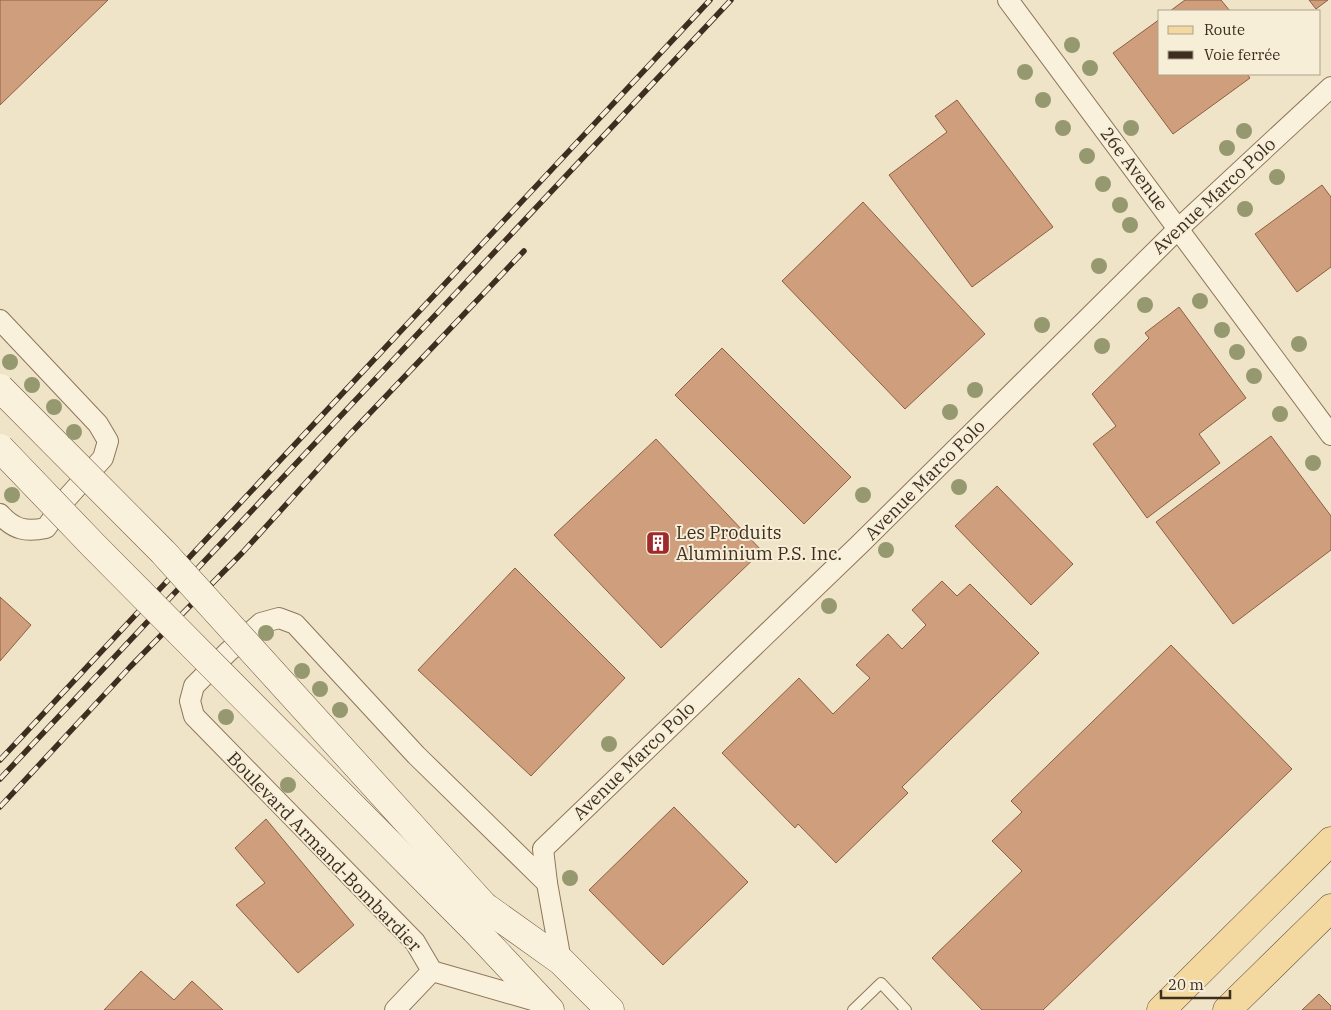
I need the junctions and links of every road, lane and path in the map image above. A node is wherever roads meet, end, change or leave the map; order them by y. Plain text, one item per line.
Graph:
1 (1008, 0) edge
2 (1331, 87) edge
3 (1178, 229) junction
4 (0, 320) edge
5 (0, 388) edge
6 (1331, 435) edge
7 (0, 448) edge
8 (0, 514) edge
9 (1331, 841) edge
10 (547, 883) junction
11 (480, 918) junction
12 (1325, 918) edge
13 (561, 961) junction
14 (432, 971) junction
15 (546, 1006) edge
16 (395, 1010) edge
17 (610, 1010) edge
18 (853, 1010) edge
19 (906, 1010) edge
20 (1161, 1010) edge
21 (1227, 1010) edge

1 - 3 street, 26e Avenue
2 - 3 street, Avenue Marco Polo
3 - 6 street, 26e Avenue
3 - 10 street, Avenue Marco Polo
4 - 8 street
5 - 11 street, Boulevard Armand-Bombardier, bridge
7 - 11 street, Boulevard Armand-Bombardier, bridge
9 - 20 main road
10 - 13 street
10 - 14 street, Boulevard Armand-Bombardier
11 - 13 street, Boulevard Armand-Bombardier
11 - 15 street, Boulevard Armand-Bombardier
12 - 21 main road
13 - 17 street, Boulevard Armand-Bombardier
14 - 15 street, Boulevard Armand-Bombardier
14 - 16 street
18 - 19 lane

